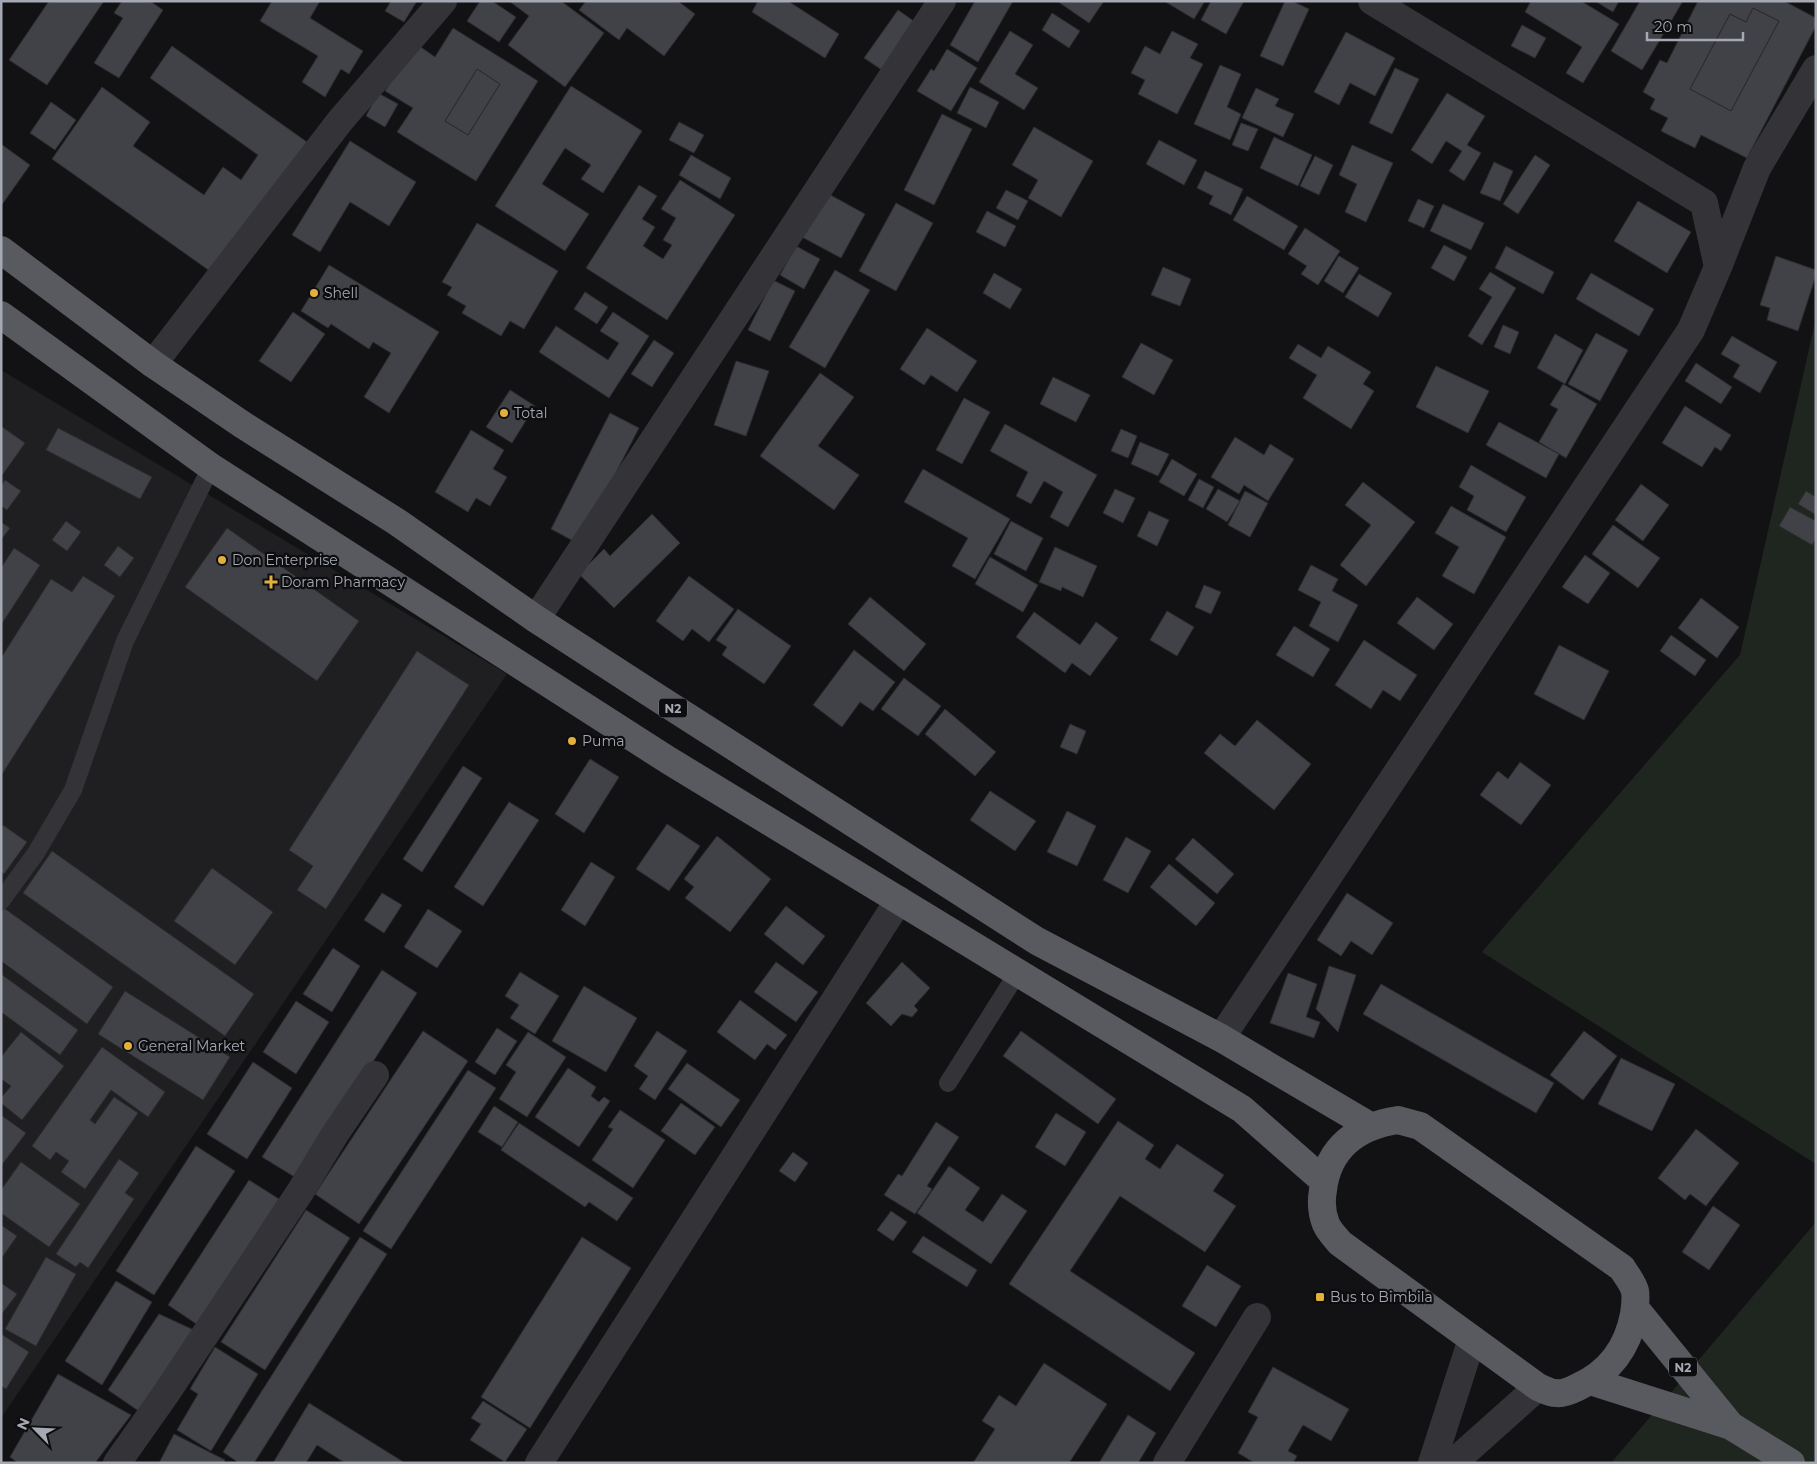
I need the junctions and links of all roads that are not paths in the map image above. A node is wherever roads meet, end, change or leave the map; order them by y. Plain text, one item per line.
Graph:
1 (443, 1) edge
2 (942, 1) edge
3 (1372, 1) edge
4 (1816, 69) edge
5 (1, 250) edge
6 (1718, 267) junction
7 (1, 315) edge
8 (153, 364) junction
9 (211, 466) junction
10 (536, 618) junction
11 (899, 900) junction
12 (1, 901) edge
13 (1018, 972) junction
14 (1221, 1038) junction
15 (375, 1075) dead end
16 (948, 1083) dead end
17 (1370, 1126) junction
18 (1324, 1181) junction
19 (1635, 1308) junction
20 (1257, 1317) dead end
21 (1472, 1339) junction
22 (1590, 1381) junction
23 (1538, 1387) junction
24 (1731, 1426) junction
25 (117, 1463) edge
26 (539, 1463) edge
27 (1168, 1463) edge
28 (1432, 1463) edge
29 (1453, 1463) edge
30 (1791, 1463) edge

1 - 8 street
2 - 10 street
3 - 6 street
4 - 6 street
5 - 8 highway, N2
6 - 14 street
7 - 9 highway
8 - 10 highway, N2
9 - 11 highway
9 - 12 lane
10 - 14 highway, N2
11 - 13 highway
11 - 26 street
13 - 16 lane
13 - 18 highway
14 - 17 highway, N2
15 - 25 street
17 - 18 highway
17 - 19 highway
18 - 21 highway
19 - 22 highway
19 - 24 highway, N2
20 - 27 street
21 - 23 highway
21 - 28 street
22 - 23 highway
22 - 24 highway, N2
23 - 29 street
24 - 30 highway, N2

